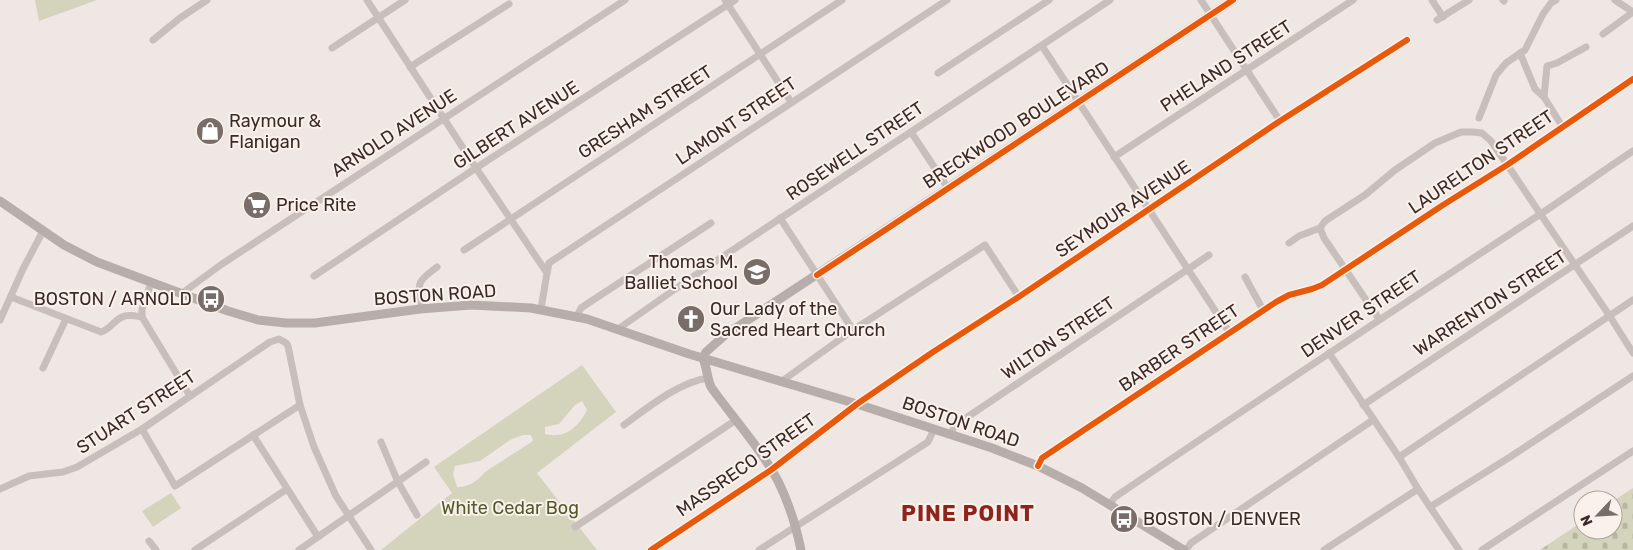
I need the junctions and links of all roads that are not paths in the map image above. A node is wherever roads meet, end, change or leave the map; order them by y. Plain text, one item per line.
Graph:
1 (207, 0) edge
2 (367, 0) edge
3 (405, 0) edge
4 (625, 0) edge
5 (735, 0) edge
6 (842, 0) edge
7 (947, 0) edge
8 (1049, 0) edge
9 (1110, 0) edge
10 (1200, 0) edge
11 (1232, 0) edge
12 (1353, 0) edge
13 (1432, 0) edge
14 (1469, 0) edge
15 (1556, 0) edge
16 (1615, 0) edge
17 (727, 2) edge
18 (509, 4) dead end
19 (1633, 12) edge
20 (1211, 14) junction
21 (378, 17) junction
22 (1603, 34) dead end
23 (153, 40) dead end
24 (1407, 40) dead end
25 (1042, 46) junction
26 (1586, 47) dead end
27 (332, 48) dead end
28 (1520, 53) junction
29 (761, 54) junction
30 (410, 68) junction
31 (1247, 71) junction
32 (938, 73) dead end
33 (1633, 78) edge
34 (1544, 97) junction
35 (791, 102) junction
36 (1078, 102) junction
37 (1479, 118) dead end
38 (444, 119) junction
39 (1280, 121) junction
40 (1562, 126) junction
41 (911, 132) junction
42 (1633, 151) edge
43 (1114, 157) junction
44 (1507, 165) junction
45 (476, 168) junction
46 (948, 188) junction
47 (0, 201) edge
48 (1149, 210) junction
49 (1541, 214) junction
50 (780, 218) junction
51 (510, 219) junction
52 (711, 223) dead end
53 (1633, 226) edge
54 (1320, 228) junction
55 (43, 230) junction
56 (1289, 243) dead end
57 (464, 250) dead end
58 (1209, 255) dead end
59 (1575, 264) junction
60 (437, 267) dead end
61 (1187, 269) junction
62 (1346, 270) junction
63 (547, 273) junction
64 (817, 275) junction
65 (314, 276) dead end
66 (1245, 277) dead end
67 (151, 283) junction
68 (181, 294) junction
69 (11, 296) junction
70 (1019, 297) junction
71 (1633, 300) edge
72 (422, 308) junction
73 (541, 309) junction
74 (1263, 310) junction
75 (1609, 315) junction
76 (142, 316) junction
77 (577, 316) junction
78 (66, 319) junction
79 (1379, 319) junction
80 (0, 320) edge
81 (618, 329) junction
82 (853, 330) junction
83 (1229, 332) junction
84 (1329, 353) junction
85 (1633, 353) edge
86 (703, 358) junction
87 (43, 368) dead end
88 (1633, 376) edge
89 (708, 378) junction
90 (782, 381) junction
91 (190, 396) junction
92 (857, 404) junction
93 (300, 405) junction
94 (1363, 405) junction
95 (736, 420) junction
96 (1373, 420) junction
97 (624, 425) dead end
98 (142, 429) junction
99 (934, 429) junction
100 (253, 435) junction
101 (951, 435) junction
102 (381, 442) dead end
103 (1633, 451) edge
104 (1399, 457) junction
105 (426, 462) dead end
106 (1038, 466) junction
107 (772, 470) junction
108 (398, 482) junction
109 (0, 489) edge
110 (287, 489) junction
111 (1418, 489) junction
112 (1110, 505) junction
113 (1430, 507) junction
114 (348, 515) junction
115 (417, 515) dead end
116 (796, 526) junction
117 (575, 527) dead end
118 (318, 537) junction
119 (149, 541) dead end
120 (156, 550) edge
121 (195, 550) edge
122 (299, 550) edge
123 (371, 550) edge
124 (651, 550) edge
125 (759, 550) edge
126 (800, 550) edge
127 (1185, 550) edge
128 (1324, 550) edge
129 (1459, 550) edge
130 (1482, 550) edge

1 - 23 street
2 - 21 street
3 - 21 street
4 - 38 street, ARNOLD AVENUE
5 - 17 street, GILBERT AVENUE
6 - 29 street, GRESHAM STREET
7 - 35 street, LAMONT STREET
8 - 32 street
9 - 25 street, ROSEWELL STREET
10 - 20 street
11 - 20 main road, BRECKWOOD BOULEVARD
12 - 31 street, PHELAND STREET
13 - 14 street
15 - 28 street
16 - 19 street
17 - 29 street
17 - 45 street, GILBERT AVENUE
18 - 30 street
19 - 22 street
20 - 31 street
20 - 36 main road, BRECKWOOD BOULEVARD
21 - 27 street
21 - 30 street
24 - 39 street, SEYMOUR AVENUE
25 - 36 street
25 - 41 street, ROSEWELL STREET
26 - 34 street
28 - 34 street
28 - 37 street
29 - 35 street
29 - 51 street, GRESHAM STREET
30 - 38 street
31 - 39 street
31 - 43 street, PHELAND STREET
33 - 40 street, LAURELTON STREET
34 - 40 street
35 - 63 street, LAMONT STREET
36 - 43 street
36 - 46 main road, BRECKWOOD BOULEVARD
38 - 45 street
38 - 68 street, ARNOLD AVENUE
39 - 48 street, SEYMOUR AVENUE
40 - 44 street, LAURELTON STREET
41 - 46 street
41 - 50 street, ROSEWELL STREET
42 - 49 street, DENVER STREET
43 - 48 street
44 - 49 street
44 - 54 street
44 - 62 street, LAURELTON STREET
45 - 51 street
45 - 65 street, GILBERT AVENUE
46 - 64 main road, BRECKWOOD BOULEVARD
47 - 55 main road, BOSTON ROAD
48 - 61 street
48 - 70 street, SEYMOUR AVENUE
49 - 59 street
49 - 79 street, DENVER STREET
50 - 64 street
50 - 81 street, ROSEWELL STREET
51 - 57 street, GRESHAM STREET
51 - 63 street
52 - 77 street
53 - 59 street, WARRENTON STREET
54 - 56 street
54 - 62 street
55 - 67 main road, BOSTON ROAD
55 - 69 street
58 - 61 street, WILTON STREET
59 - 75 street
59 - 94 street, WARRENTON STREET
60 - 72 street
61 - 83 street
61 - 101 street, WILTON STREET
62 - 74 street, BARBER STREET
62 - 79 street
63 - 73 street
64 - 82 street
64 - 86 main road, BRECKWOOD BOULEVARD
66 - 74 street
67 - 68 main road, BOSTON ROAD
67 - 76 street
68 - 72 main road, BOSTON ROAD
69 - 78 street
69 - 80 street
70 - 82 street
70 - 92 street, SEYMOUR AVENUE
71 - 75 street
72 - 73 main road, BOSTON ROAD
73 - 77 main road, BOSTON ROAD
74 - 83 street, BARBER STREET
75 - 85 street
75 - 104 street
76 - 78 street
76 - 91 street
77 - 81 main road, BOSTON ROAD
78 - 87 street
79 - 84 street, DENVER STREET
81 - 86 main road, BOSTON ROAD
82 - 90 street
83 - 106 street, BARBER STREET
84 - 94 street
84 - 112 street, DENVER STREET
86 - 89 main road
86 - 90 main road, BOSTON ROAD
88 - 113 street
89 - 95 main road
89 - 97 street
90 - 92 main road, BOSTON ROAD
91 - 93 street, STUART STREET
91 - 98 street, STUART STREET
92 - 99 main road, BOSTON ROAD
92 - 107 street, MASSRECO STREET
93 - 100 street
93 - 114 street
94 - 96 street
95 - 107 main road
95 - 117 street
96 - 104 street
96 - 127 street
98 - 100 street
98 - 109 street, STUART STREET
99 - 101 main road, BOSTON ROAD
99 - 116 street
100 - 110 street
101 - 106 main road, BOSTON ROAD
102 - 108 street
103 - 130 street
104 - 111 street
105 - 108 street
106 - 112 main road, BOSTON ROAD
107 - 116 main road
107 - 124 street, MASSRECO STREET
108 - 114 street
108 - 115 street
110 - 118 street
110 - 121 street
111 - 113 street
111 - 128 street
112 - 127 main road, BOSTON ROAD
113 - 129 street
114 - 118 street
114 - 123 street
116 - 125 street
116 - 126 main road
118 - 122 street
119 - 120 street

